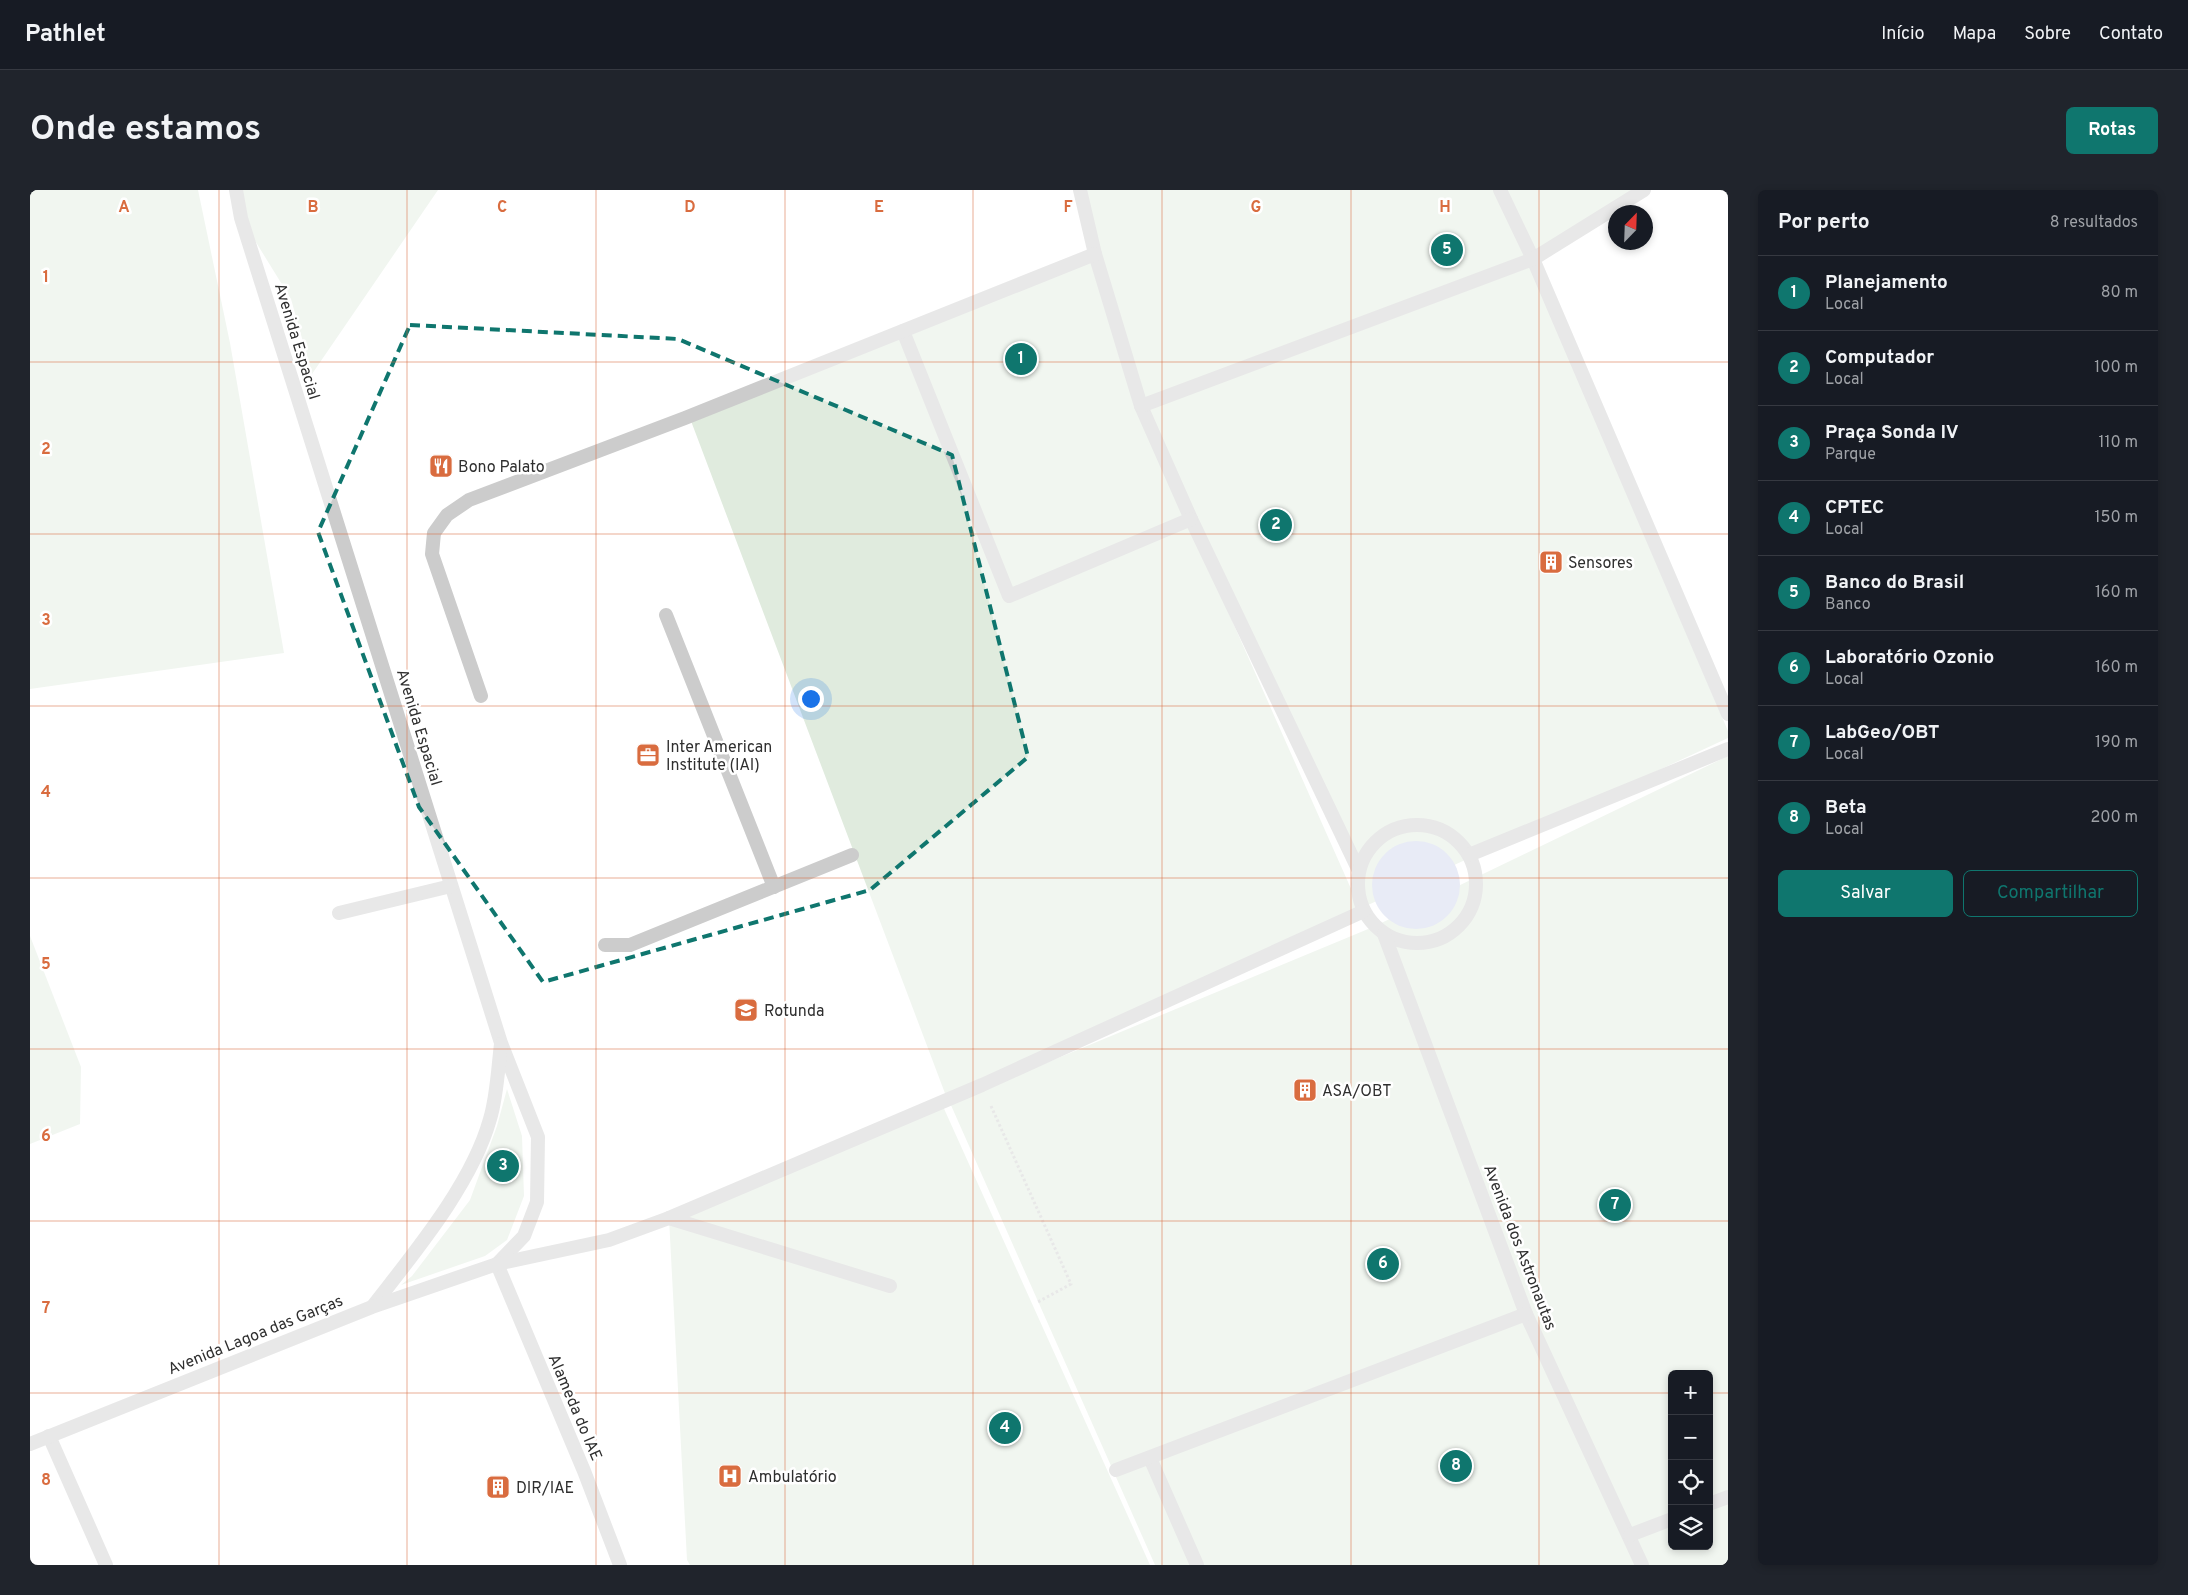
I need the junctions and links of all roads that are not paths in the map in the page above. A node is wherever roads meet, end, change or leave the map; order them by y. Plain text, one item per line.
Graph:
1 (236, 190) edge
2 (1080, 190) edge
3 (1500, 190) edge
4 (1644, 190) edge
5 (1095, 254) junction
6 (1533, 259) junction
7 (903, 331) junction
8 (1141, 406) junction
9 (1191, 519) junction
10 (666, 615) dead end
11 (481, 696) dead end
12 (1728, 714) edge
13 (1728, 749) edge
14 (852, 855) dead end
15 (1469, 855) junction
16 (1359, 871) junction
17 (451, 886) junction
18 (774, 887) junction
19 (1364, 911) junction
20 (339, 913) dead end
21 (1384, 934) junction
22 (605, 946) dead end
23 (501, 1043) junction
24 (669, 1218) junction
25 (496, 1264) junction
26 (890, 1286) dead end
27 (372, 1307) junction
28 (1526, 1314) junction
29 (49, 1436) junction
30 (30, 1444) edge
31 (1150, 1458) junction
32 (1116, 1470) dead end
33 (1728, 1497) edge
34 (1713, 1503) edge
35 (1668, 1521) edge
36 (1630, 1535) junction
37 (106, 1565) edge
38 (620, 1565) edge
39 (1197, 1565) edge
40 (1642, 1565) edge

1 - 17 lane, Avenida Espacial
2 - 5 lane
3 - 6 lane
4 - 6 lane
5 - 7 lane
5 - 8 lane
6 - 8 lane
6 - 12 lane
7 - 9 lane
7 - 11 lane
8 - 9 lane
9 - 16 lane
10 - 18 lane
13 - 15 lane
14 - 18 lane
15 - 16 lane
15 - 21 lane
16 - 19 lane
17 - 20 lane
17 - 23 lane, Avenida Espacial
18 - 22 lane
19 - 21 lane
19 - 24 lane, Avenida Lagoa das Garças
21 - 28 lane, Avenida dos Astronautas
23 - 25 lane, Avenida Espacial
23 - 27 lane
24 - 25 lane, Avenida Lagoa das Garças
24 - 26 lane
25 - 27 lane, Avenida Lagoa das Garças
25 - 38 lane, Alameda do IAE
27 - 29 lane, Avenida Lagoa das Garças
28 - 31 lane
28 - 36 lane, Avenida dos Astronautas
29 - 30 lane, Avenida Lagoa das Garças
29 - 37 lane
31 - 32 lane
31 - 39 lane
33 - 34 lane
35 - 36 lane
36 - 40 lane, Avenida dos Astronautas

